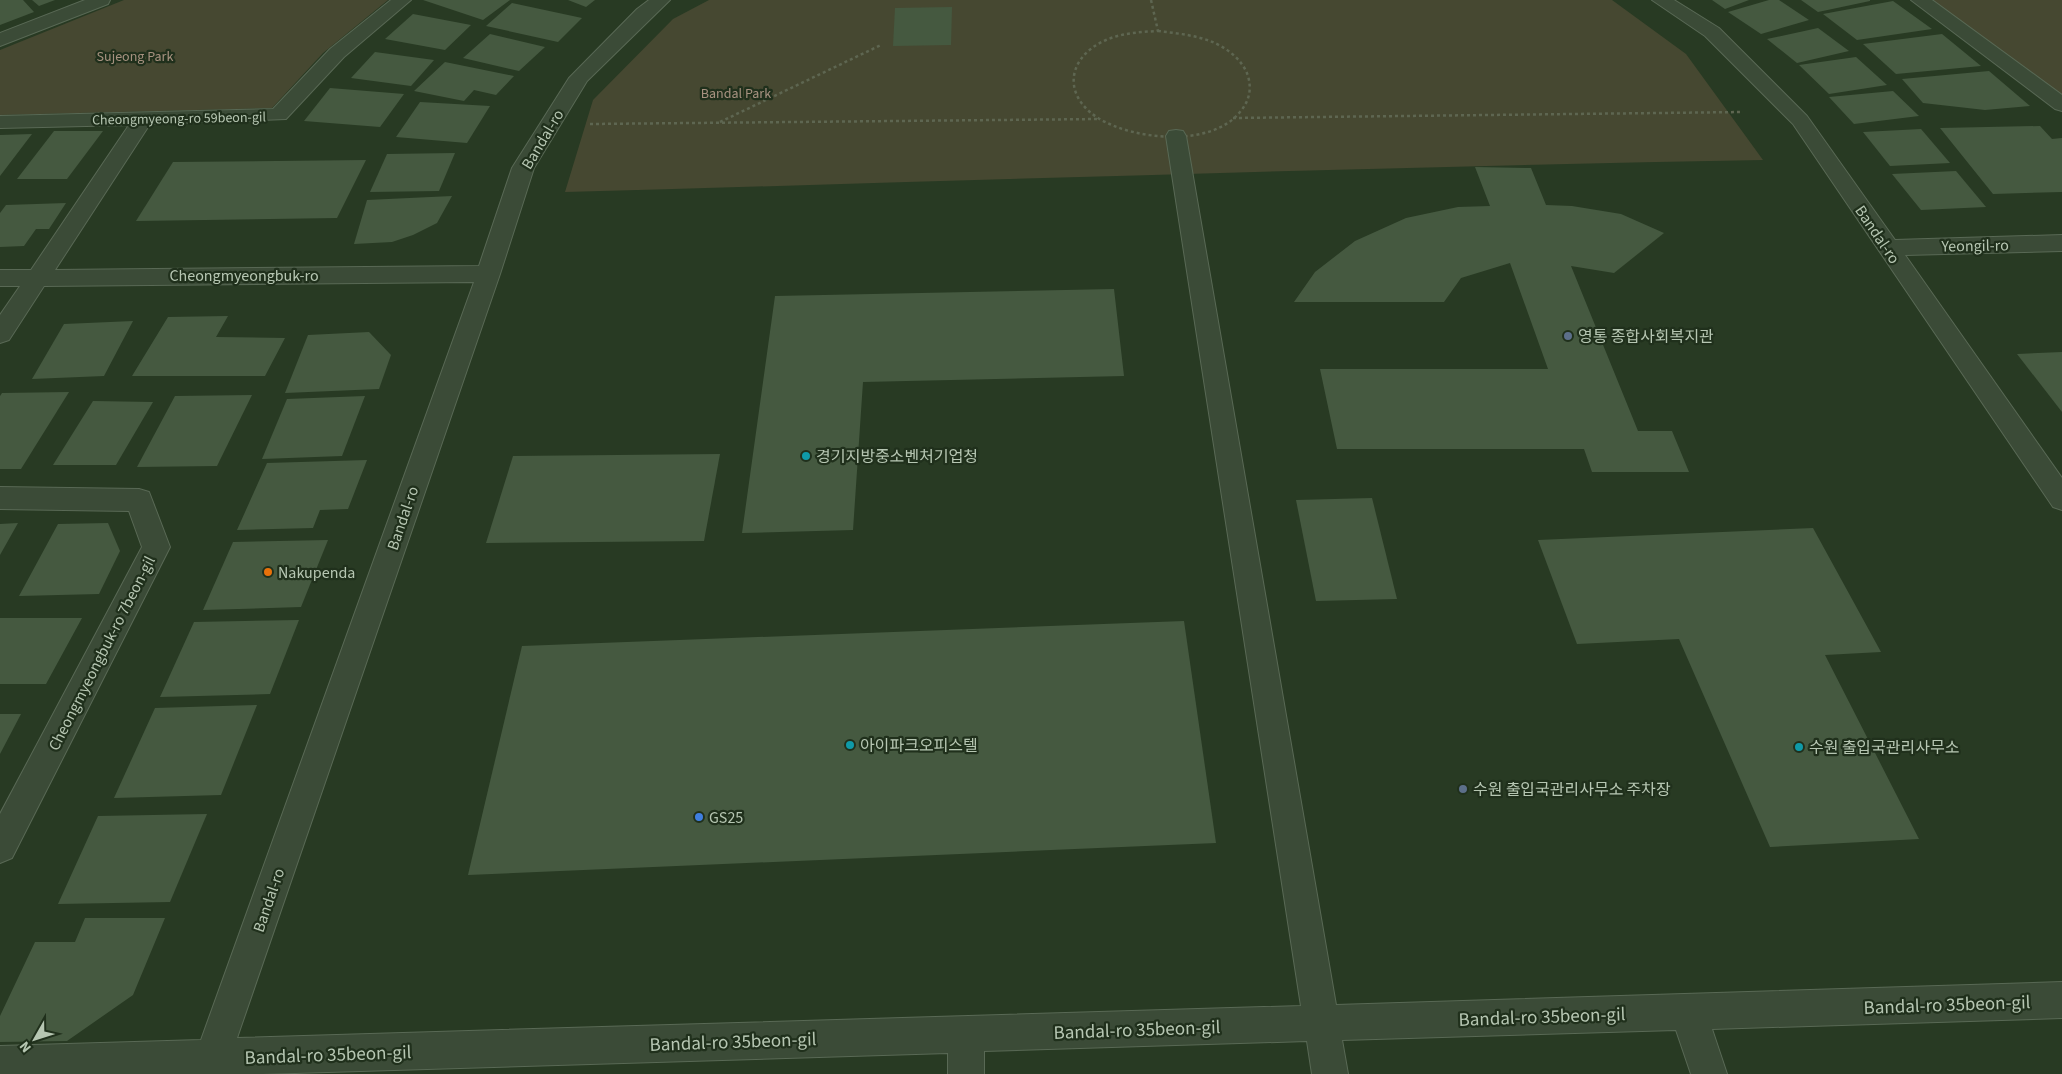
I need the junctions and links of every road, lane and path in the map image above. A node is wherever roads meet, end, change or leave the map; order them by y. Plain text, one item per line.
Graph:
1 (101, 0) edge
2 (402, 0) edge
3 (661, 0) edge
4 (1151, 0) edge
5 (1661, 0) edge
6 (1920, 0) edge
7 (1158, 30) junction
8 (0, 40) edge
9 (880, 45) dead end
10 (2062, 105) edge
11 (1747, 112) dead end
12 (1233, 118) junction
13 (143, 119) junction
14 (1100, 119) junction
15 (0, 122) edge
16 (717, 123) junction
17 (589, 124) dead end
18 (1176, 136) junction
19 (2062, 243) edge
20 (1888, 248) junction
21 (488, 274) junction
22 (38, 276) junction
23 (0, 278) edge
24 (0, 334) edge
25 (0, 498) edge
26 (2062, 499) edge
27 (0, 847) edge
28 (2062, 1000) edge
29 (1688, 1012) junction
30 (1322, 1023) junction
31 (966, 1034) junction
32 (0, 1064) edge
33 (210, 1066) edge
34 (966, 1074) edge
35 (1330, 1074) edge
36 (1709, 1074) edge

1 - 8 street
2 - 13 street, Cheongmyeong-ro 59beon-gil
3 - 21 street, Bandal-ro
4 - 7 path
5 - 20 street, Bandal-ro
6 - 10 street
7 - 12 path
7 - 14 path
9 - 16 path
11 - 12 path
12 - 18 path
13 - 15 street, Cheongmyeong-ro 59beon-gil
13 - 22 street
14 - 16 path
14 - 18 path
16 - 17 path
18 - 30 street
19 - 20 street, Yeongil-ro
20 - 26 street, Bandal-ro
21 - 22 street, Cheongmyeongbuk-ro
21 - 33 street, Bandal-ro
22 - 23 street, Cheongmyeongbuk-ro
22 - 24 street
25 - 27 street, Cheongmyeongbuk-ro 7beon-gil
28 - 29 street, Bandal-ro 35beon-gil
29 - 30 street, Bandal-ro 35beon-gil
29 - 36 street
30 - 31 street, Bandal-ro 35beon-gil
30 - 35 street
31 - 33 street, Bandal-ro 35beon-gil
31 - 34 street
32 - 33 street, Bandal-ro 35beon-gil

